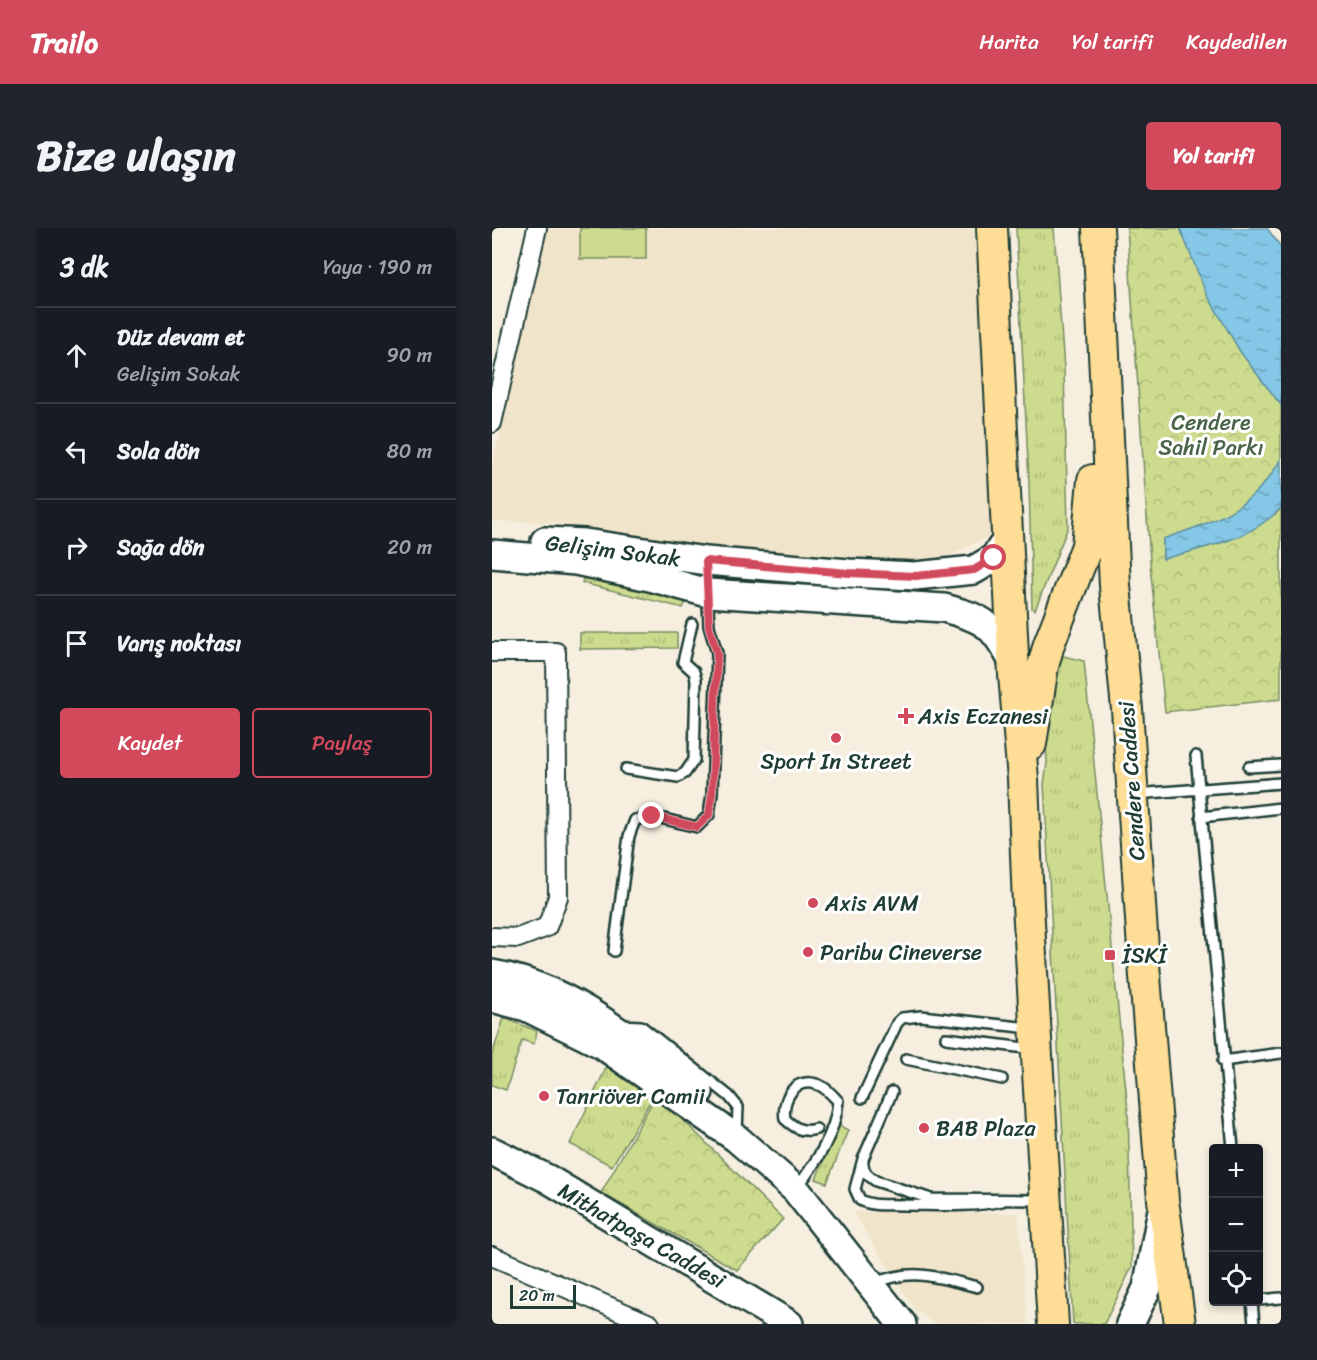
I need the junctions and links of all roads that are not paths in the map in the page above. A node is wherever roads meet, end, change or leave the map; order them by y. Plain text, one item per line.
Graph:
1 (537, 228) edge
2 (992, 228) edge
3 (1097, 231) edge
4 (1103, 370) junction
5 (492, 423) edge
6 (492, 537) edge
7 (1008, 538) junction
8 (492, 554) edge
9 (706, 561) junction
10 (708, 593) junction
11 (692, 624) dead end
12 (492, 652) edge
13 (1013, 663) junction
14 (1196, 756) dead end
15 (1281, 765) edge
16 (1249, 767) dead end
17 (626, 769) dead end
18 (1023, 779) junction
19 (1281, 783) edge
20 (1199, 791) junction
21 (1133, 794) junction
22 (1281, 808) edge
23 (1201, 817) junction
24 (492, 937) edge
25 (614, 951) dead end
26 (492, 974) edge
27 (492, 998) edge
28 (946, 1038) dead end
29 (1036, 1039) junction
30 (1281, 1053) edge
31 (906, 1059) dead end
32 (1223, 1061) junction
33 (1002, 1079) dead end
34 (892, 1092) dead end
35 (862, 1098) dead end
36 (816, 1129) dead end
37 (736, 1138) junction
38 (1232, 1144) edge
39 (492, 1151) edge
40 (863, 1159) junction
41 (876, 1181) junction
42 (796, 1190) junction
43 (860, 1200) junction
44 (1046, 1200) junction
45 (1163, 1200) junction
46 (1002, 1201) junction
47 (492, 1256) edge
48 (872, 1284) junction
49 (978, 1287) dead end
50 (1281, 1298) edge
51 (1263, 1300) edge
52 (1252, 1306) edge
53 (778, 1321) edge
54 (650, 1324) edge
55 (902, 1324) edge
56 (1053, 1324) edge
57 (1130, 1324) edge
58 (1180, 1324) edge
59 (1254, 1324) edge

1 - 5 street
2 - 7 main road
3 - 4 main road, Cendere Caddesi
4 - 18 main road
4 - 21 main road, Cendere Caddesi
6 - 9 street, Gelişim Sokak
7 - 9 street, Gelişim Sokak
7 - 13 main road
8 - 10 street
9 - 10 lane
10 - 13 street
10 - 25 lane
11 - 17 lane
12 - 24 street
13 - 18 main road
14 - 20 lane
15 - 16 lane
18 - 29 main road
19 - 20 lane
20 - 21 lane
20 - 23 lane
21 - 45 main road, Cendere Caddesi
22 - 23 lane
23 - 32 lane
26 - 37 street
27 - 37 street
28 - 29 lane
29 - 35 lane
29 - 44 main road
30 - 32 lane
31 - 33 lane
32 - 38 lane
34 - 40 lane
36 - 42 lane
37 - 42 street
39 - 53 street, Mithatpaşa Caddesi
40 - 41 lane
40 - 43 lane
41 - 43 lane
41 - 46 lane
42 - 48 street
43 - 46 lane
44 - 46 lane
44 - 56 main road
45 - 57 street
45 - 58 main road, Cendere Caddesi
47 - 54 street
48 - 49 lane
48 - 55 street
50 - 51 lane
52 - 59 lane

